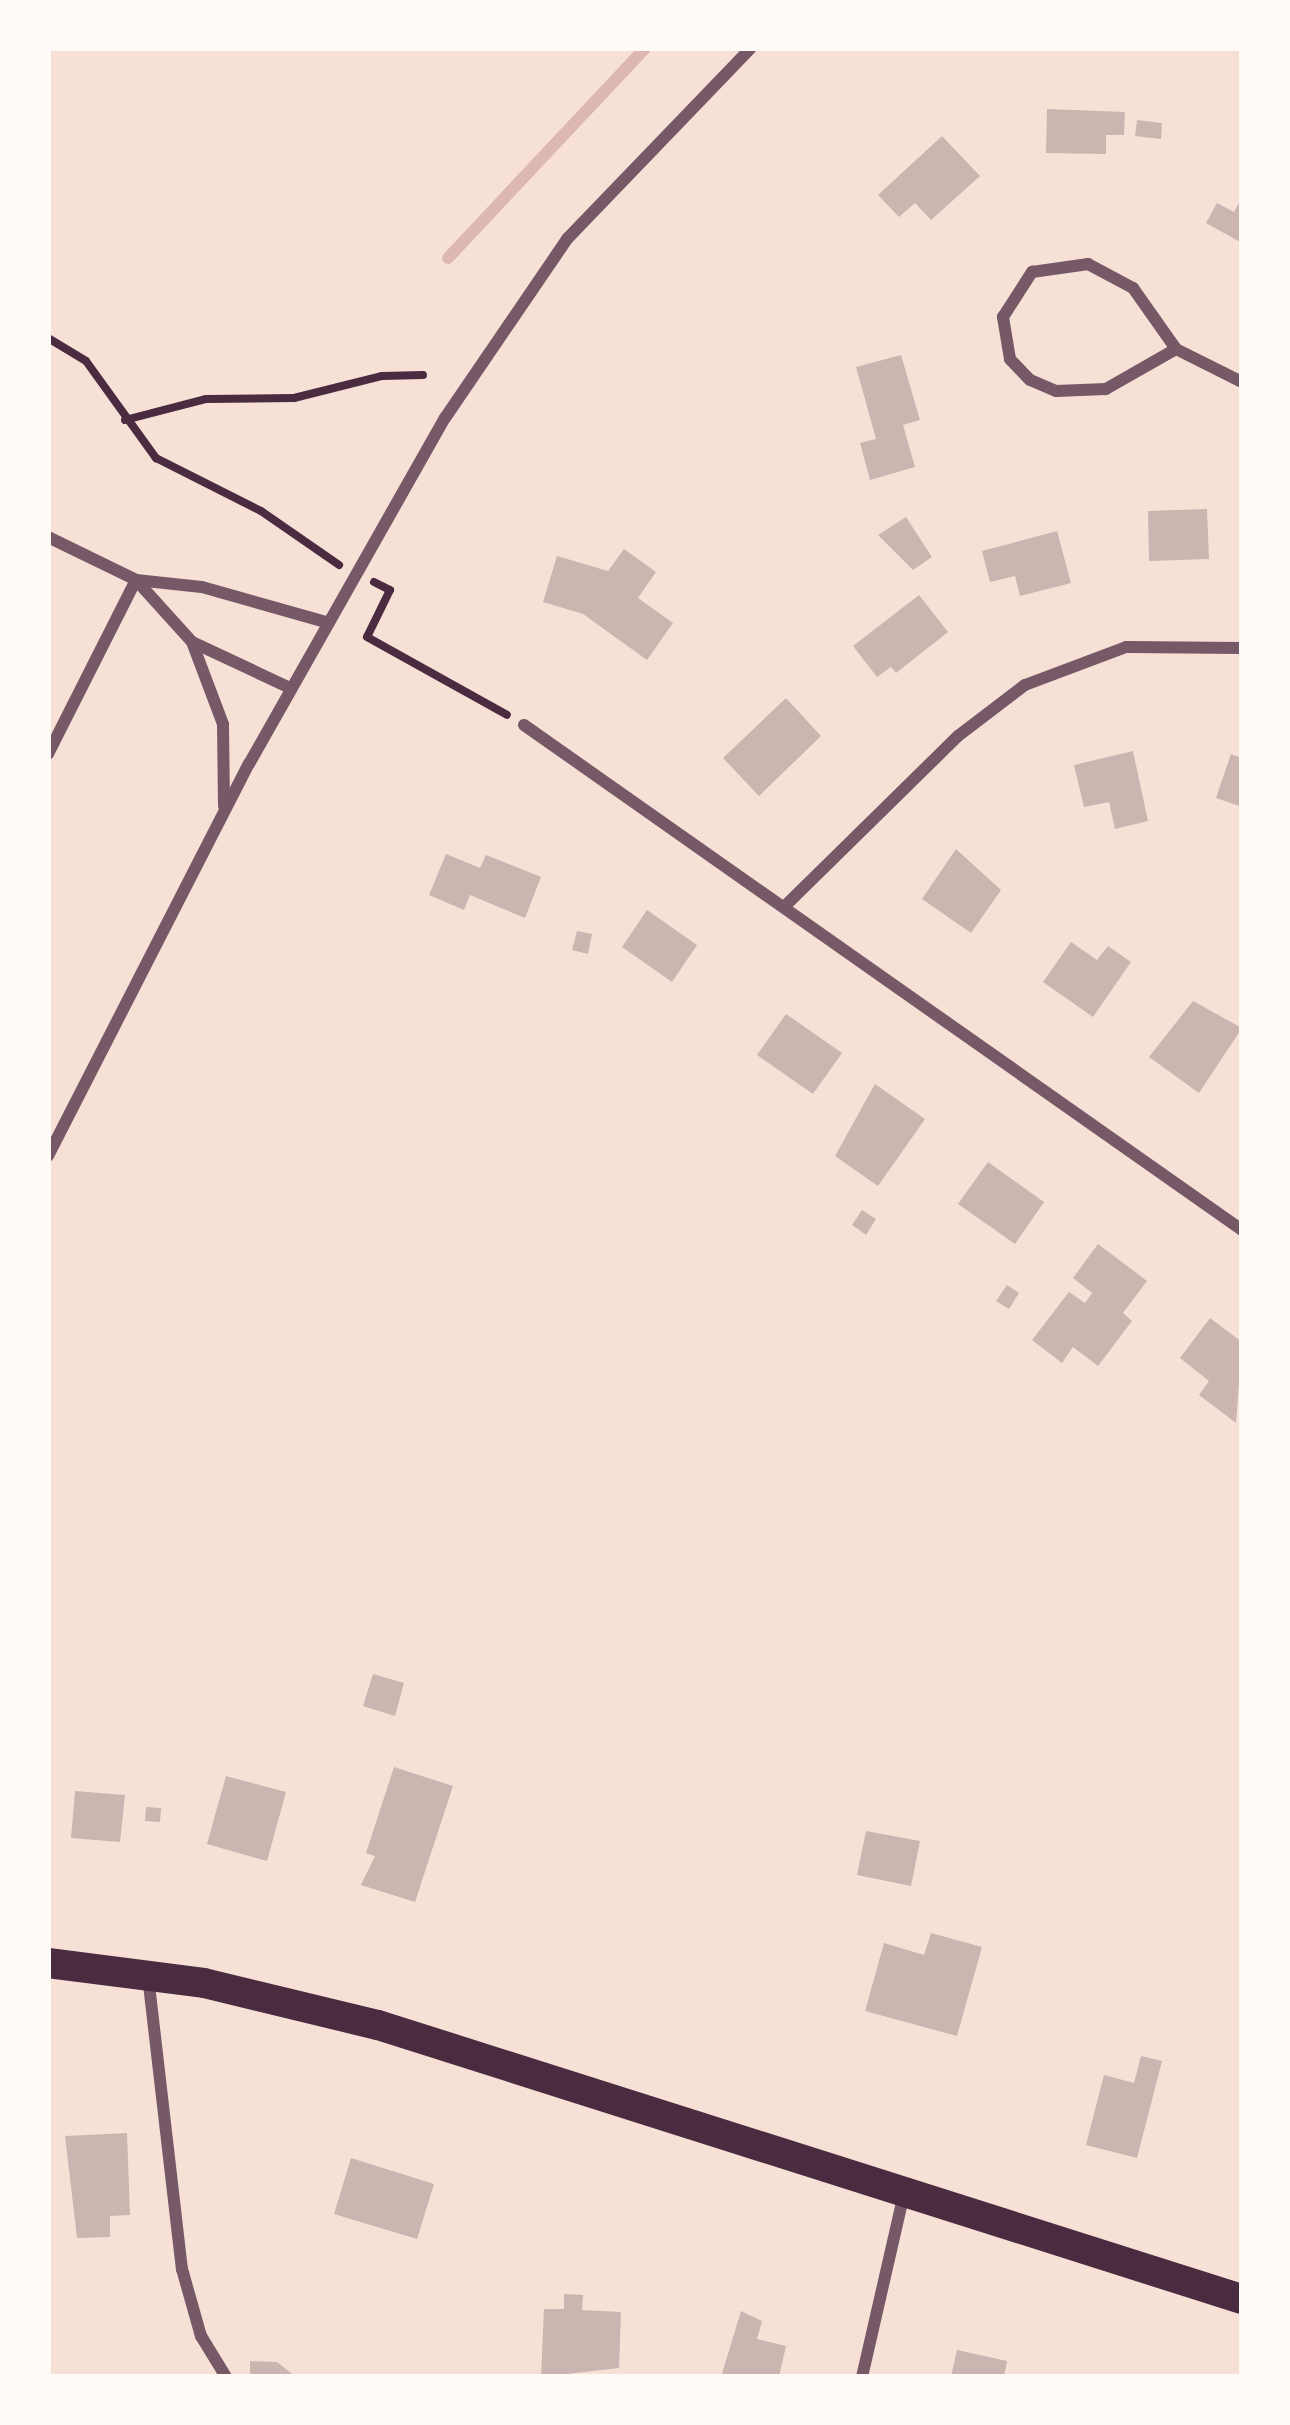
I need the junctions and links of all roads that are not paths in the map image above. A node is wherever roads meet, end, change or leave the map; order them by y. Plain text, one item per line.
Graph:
1 (751, 48) edge
2 (1176, 349) junction
3 (1242, 382) edge
4 (48, 537) edge
5 (136, 580) junction
6 (326, 622) junction
7 (192, 642) junction
8 (1242, 648) edge
9 (290, 688) junction
10 (524, 724) road end
11 (48, 754) edge
12 (224, 813) junction
13 (786, 904) junction
14 (48, 1156) edge
15 (1242, 1230) edge
16 (48, 1963) edge
17 (148, 1975) junction
18 (903, 2198) junction
19 (1242, 2300) edge
20 (226, 2377) edge
21 (862, 2377) edge

1 - 6 street
2 - 2 street
2 - 3 street
4 - 5 street
5 - 6 street
5 - 7 street
5 - 11 street
6 - 9 street
7 - 9 street
7 - 12 street
8 - 13 street
9 - 12 street
10 - 13 street
12 - 14 street
13 - 15 street
16 - 17 main road
17 - 18 main road
17 - 20 street
18 - 19 main road
18 - 21 street

